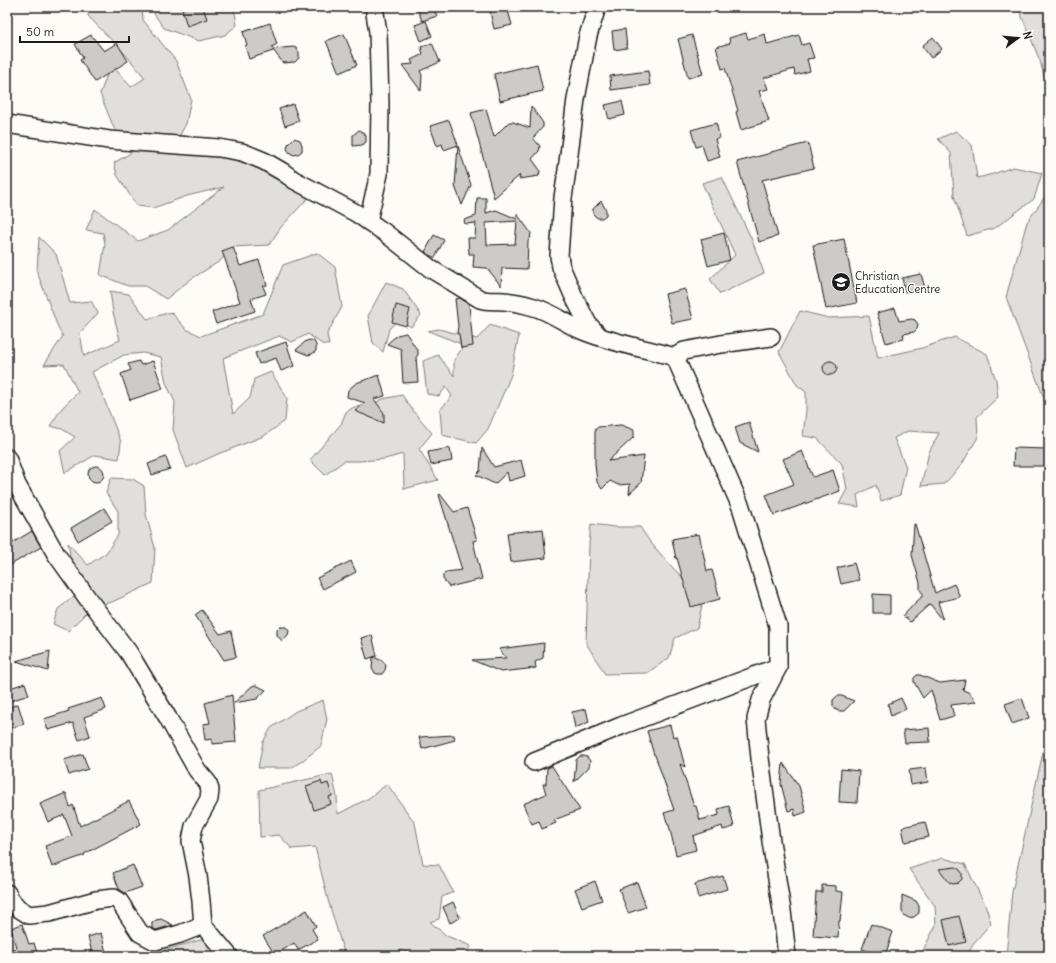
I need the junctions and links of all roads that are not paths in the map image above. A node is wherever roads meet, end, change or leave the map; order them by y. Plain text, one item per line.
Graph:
1 (374, 7) edge
2 (597, 7) edge
3 (7, 124) edge
4 (368, 222) junction
5 (598, 336) junction
6 (771, 337) dead end
7 (675, 357) junction
8 (7, 458) edge
9 (778, 667) junction
10 (534, 762) dead end
11 (7, 893) edge
12 (203, 925) junction
13 (229, 956) edge
14 (787, 956) edge

1 - 4 street
2 - 5 street
3 - 4 street
4 - 5 street
5 - 7 street
6 - 7 street
7 - 9 street
8 - 12 street
9 - 10 street
9 - 14 street
11 - 12 street
12 - 13 street

